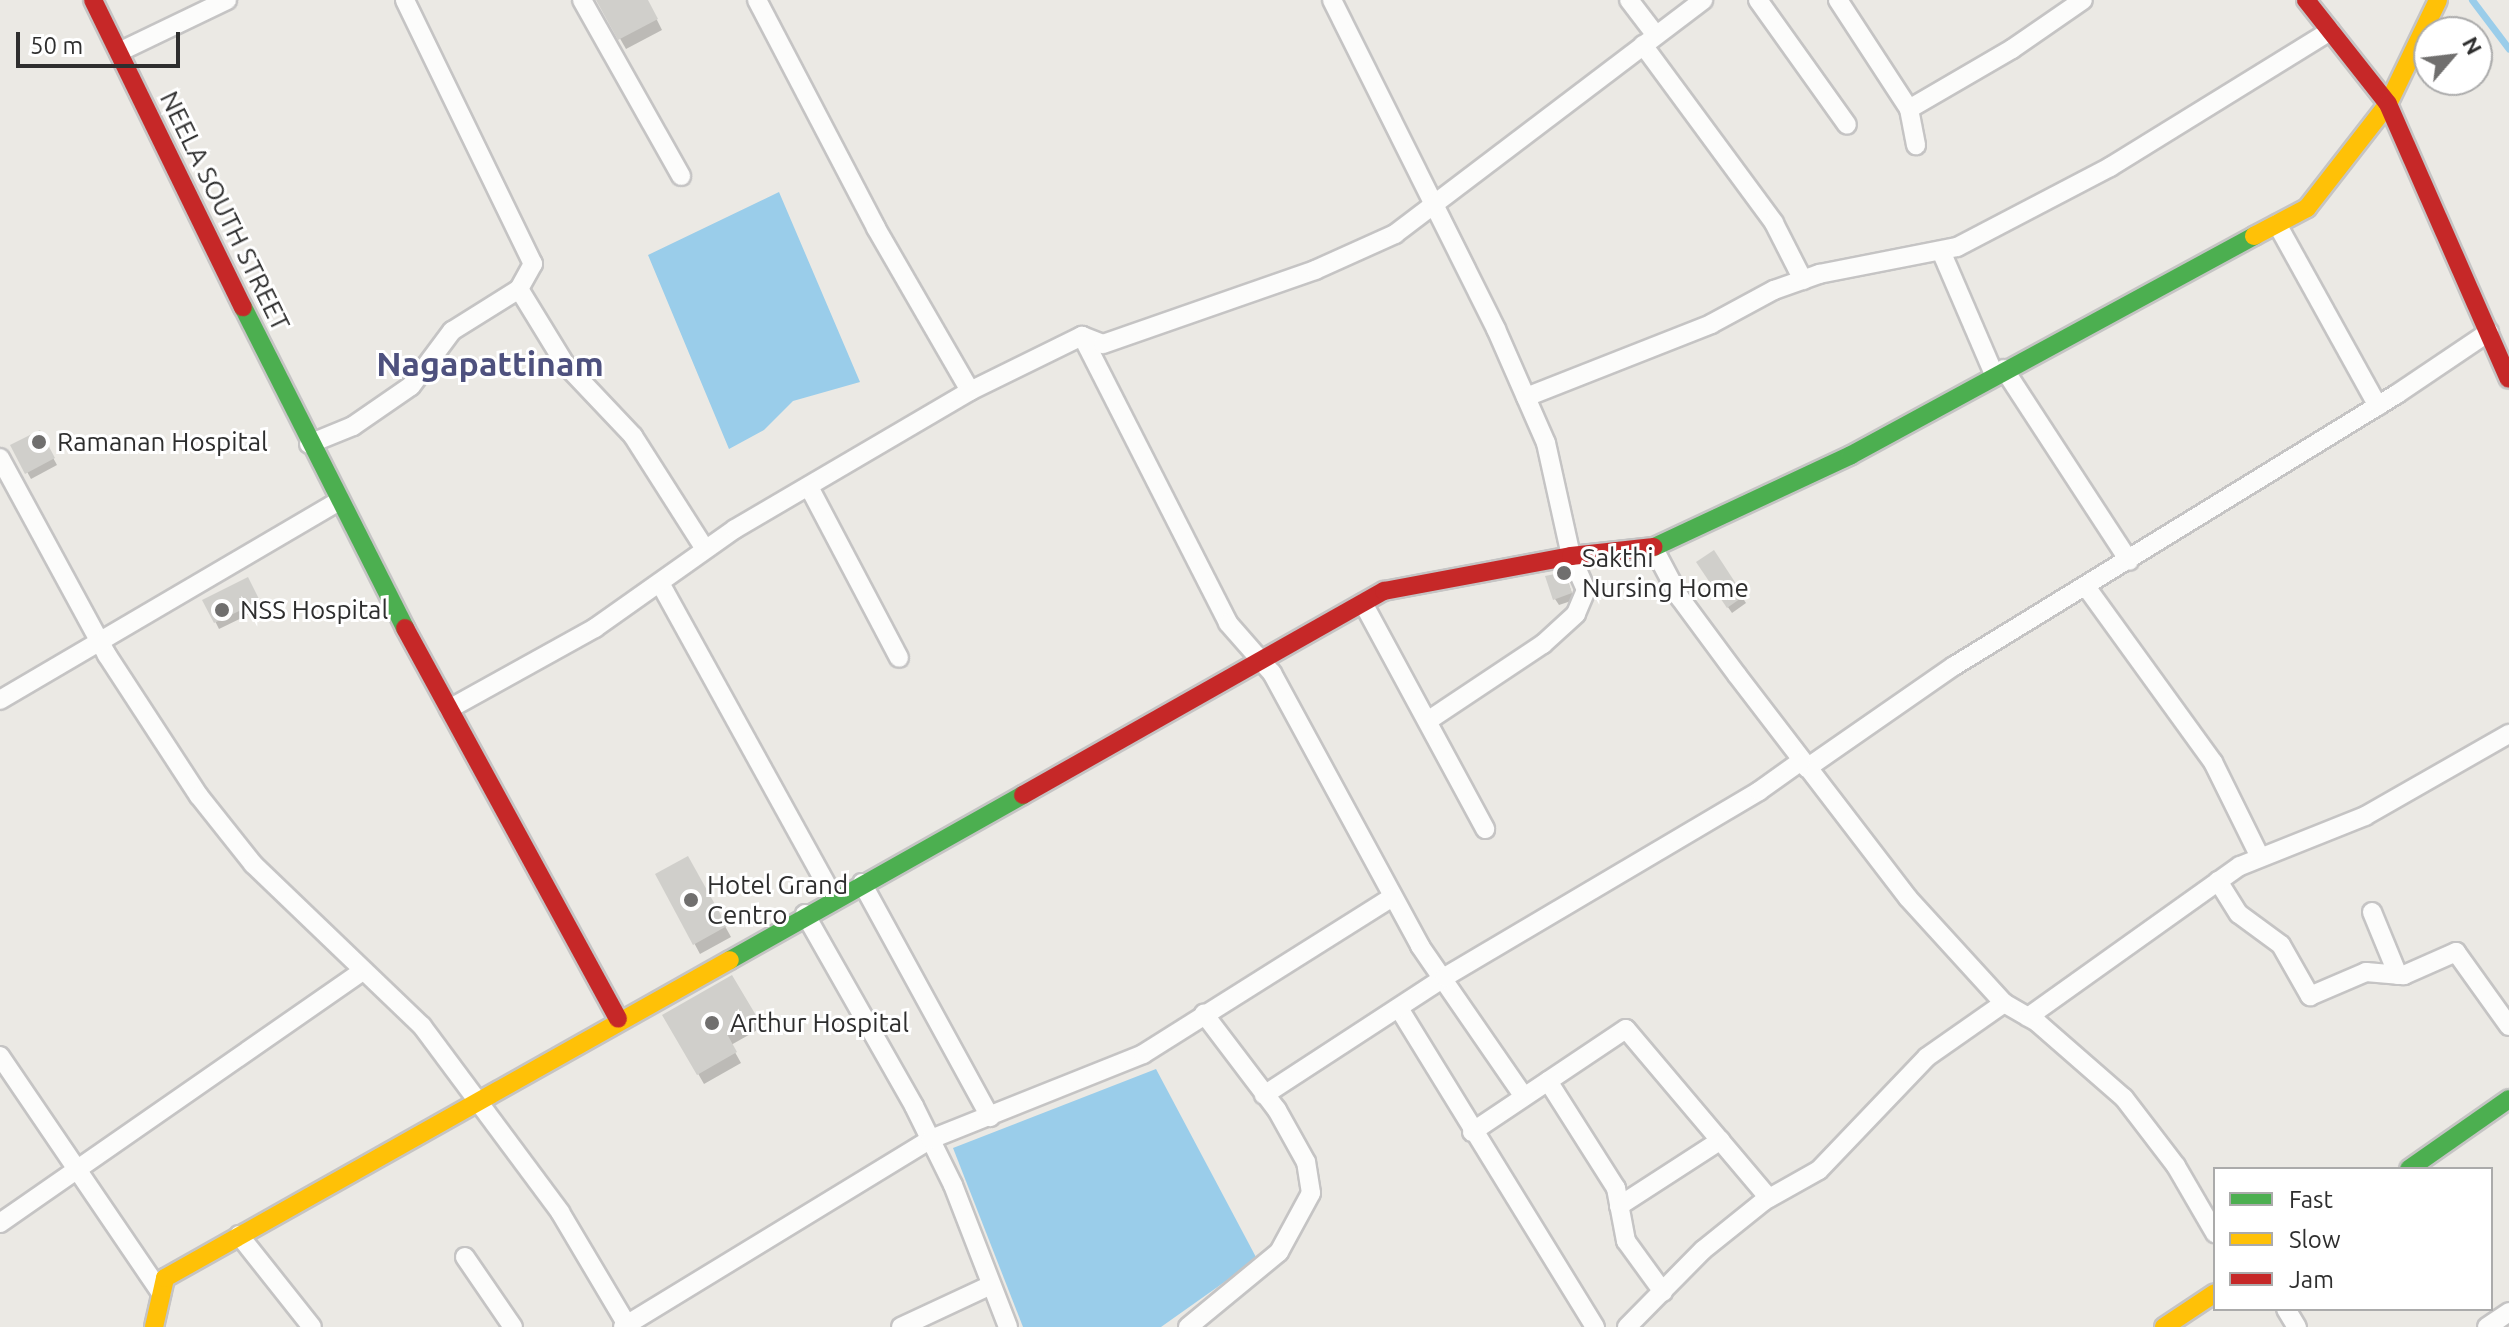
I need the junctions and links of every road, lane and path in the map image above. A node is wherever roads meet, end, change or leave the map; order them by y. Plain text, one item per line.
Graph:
1 (93, 0) edge
2 (227, 0) edge
3 (405, 0) edge
4 (582, 0) edge
5 (757, 0) edge
6 (1332, 0) edge
7 (1629, 0) edge
8 (1703, 0) edge
9 (1758, 0) edge
10 (1838, 0) edge
11 (2083, 0) edge
12 (2306, 0) edge
13 (2438, 0) edge
14 (2330, 31) junction
15 (1649, 39) junction
16 (119, 52) junction
17 (2388, 104) junction
18 (1909, 109) junction
19 (1847, 125) dead end
20 (1916, 145) dead end
21 (681, 176) dead end
22 (1433, 202) junction
23 (2277, 224) junction
24 (1941, 251) junction
25 (1803, 280) junction
26 (519, 289) junction
27 (2489, 332) junction
28 (1082, 336) junction
29 (1999, 372) junction
30 (2509, 379) edge
31 (970, 391) junction
32 (1526, 397) junction
33 (2378, 406) junction
34 (309, 444) junction
35 (0, 458) edge
36 (809, 487) junction
37 (337, 502) junction
38 (1653, 547) junction
39 (705, 549) junction
40 (1571, 556) junction
41 (2129, 561) junction
42 (660, 583) junction
43 (2087, 588) junction
44 (1363, 603) junction
45 (101, 644) junction
46 (899, 658) dead end
47 (1260, 660) junction
48 (0, 700) edge
49 (449, 709) junction
50 (1429, 720) junction
51 (2509, 734) edge
52 (1804, 764) junction
53 (1485, 829) dead end
54 (2260, 857) junction
55 (2218, 881) junction
56 (862, 883) junction
57 (1392, 897) junction
58 (834, 898) junction
59 (2372, 912) dead end
60 (805, 914) junction
61 (361, 972) junction
62 (2398, 975) junction
63 (1445, 977) junction
64 (2004, 1003) junction
65 (1400, 1010) junction
66 (1204, 1014) junction
67 (2028, 1017) junction
68 (618, 1019) junction
69 (2509, 1026) edge
70 (0, 1056) edge
71 (1548, 1081) junction
72 (1264, 1095) junction
73 (1524, 1097) junction
74 (479, 1098) junction
75 (2509, 1099) edge
76 (990, 1117) junction
77 (1472, 1132) junction
78 (931, 1139) junction
79 (1721, 1140) junction
80 (2412, 1167) edge
81 (76, 1174) junction
82 (1769, 1198) junction
83 (1619, 1206) junction
84 (0, 1223) edge
85 (2213, 1230) edge
86 (239, 1235) junction
87 (465, 1257) dead end
88 (991, 1285) junction
89 (1663, 1292) junction
90 (161, 1293) junction
91 (2213, 1294) edge
92 (2509, 1312) edge
93 (625, 1326) edge
94 (154, 1327) edge
95 (312, 1327) edge
96 (513, 1327) edge
97 (901, 1327) edge
98 (1008, 1327) edge
99 (1188, 1327) edge
100 (1595, 1327) edge
101 (1627, 1327) edge
102 (2164, 1327) edge
103 (2487, 1327) edge

1 - 16 street, NEELA SOUTH STREET
2 - 16 street
3 - 26 street
4 - 21 street
5 - 31 street
6 - 22 street
7 - 15 street
8 - 15 street
9 - 19 street
10 - 18 street
11 - 18 street
12 - 14 street
13 - 17 street
14 - 17 street
14 - 24 street
15 - 22 street
15 - 25 street
16 - 34 street, NEELA SOUTH STREET
17 - 23 street
17 - 27 street
18 - 20 street
22 - 28 street
22 - 32 street
23 - 29 street
23 - 33 street
24 - 25 street
24 - 29 street
25 - 32 street
26 - 34 street
26 - 39 street
27 - 30 street
27 - 33 street
28 - 31 street
28 - 47 street
29 - 38 street
29 - 41 street
31 - 36 street
32 - 40 street
33 - 41 street
34 - 37 street, NEELA SOUTH STREET
35 - 45 street
36 - 39 street
36 - 46 street
37 - 45 street
37 - 49 street, NEELA SOUTH STREET
38 - 40 street
38 - 52 street
39 - 42 street
40 - 44 street
40 - 50 street
41 - 43 street
42 - 49 street
42 - 58 street
43 - 52 street
43 - 54 street
44 - 47 street
44 - 50 street
45 - 48 street
45 - 61 street
47 - 56 street
47 - 57 street
49 - 68 street, NEELA SOUTH STREET
50 - 53 street
51 - 54 street
52 - 63 street
52 - 64 street
54 - 55 street
55 - 62 street
55 - 67 street
56 - 58 street
56 - 76 street
57 - 63 street
57 - 66 street
58 - 60 street
59 - 62 street
60 - 68 street
60 - 78 street
61 - 74 street
61 - 81 street
62 - 69 street
63 - 65 street
63 - 73 street
64 - 67 street
64 - 82 street
65 - 72 street
65 - 77 street
66 - 72 street
66 - 76 street
67 - 85 street
68 - 74 street
70 - 81 street
71 - 73 street
71 - 79 street
71 - 83 street
72 - 99 street
73 - 77 street
74 - 86 street
74 - 93 street
75 - 80 street
76 - 78 street
77 - 100 street
78 - 88 street
78 - 93 street
79 - 82 street
79 - 83 street
81 - 84 street
81 - 90 street
82 - 89 street
83 - 89 street
86 - 90 street
86 - 95 street
87 - 96 street
88 - 97 street
88 - 98 street
89 - 101 street
90 - 94 street
91 - 102 street
92 - 103 street

